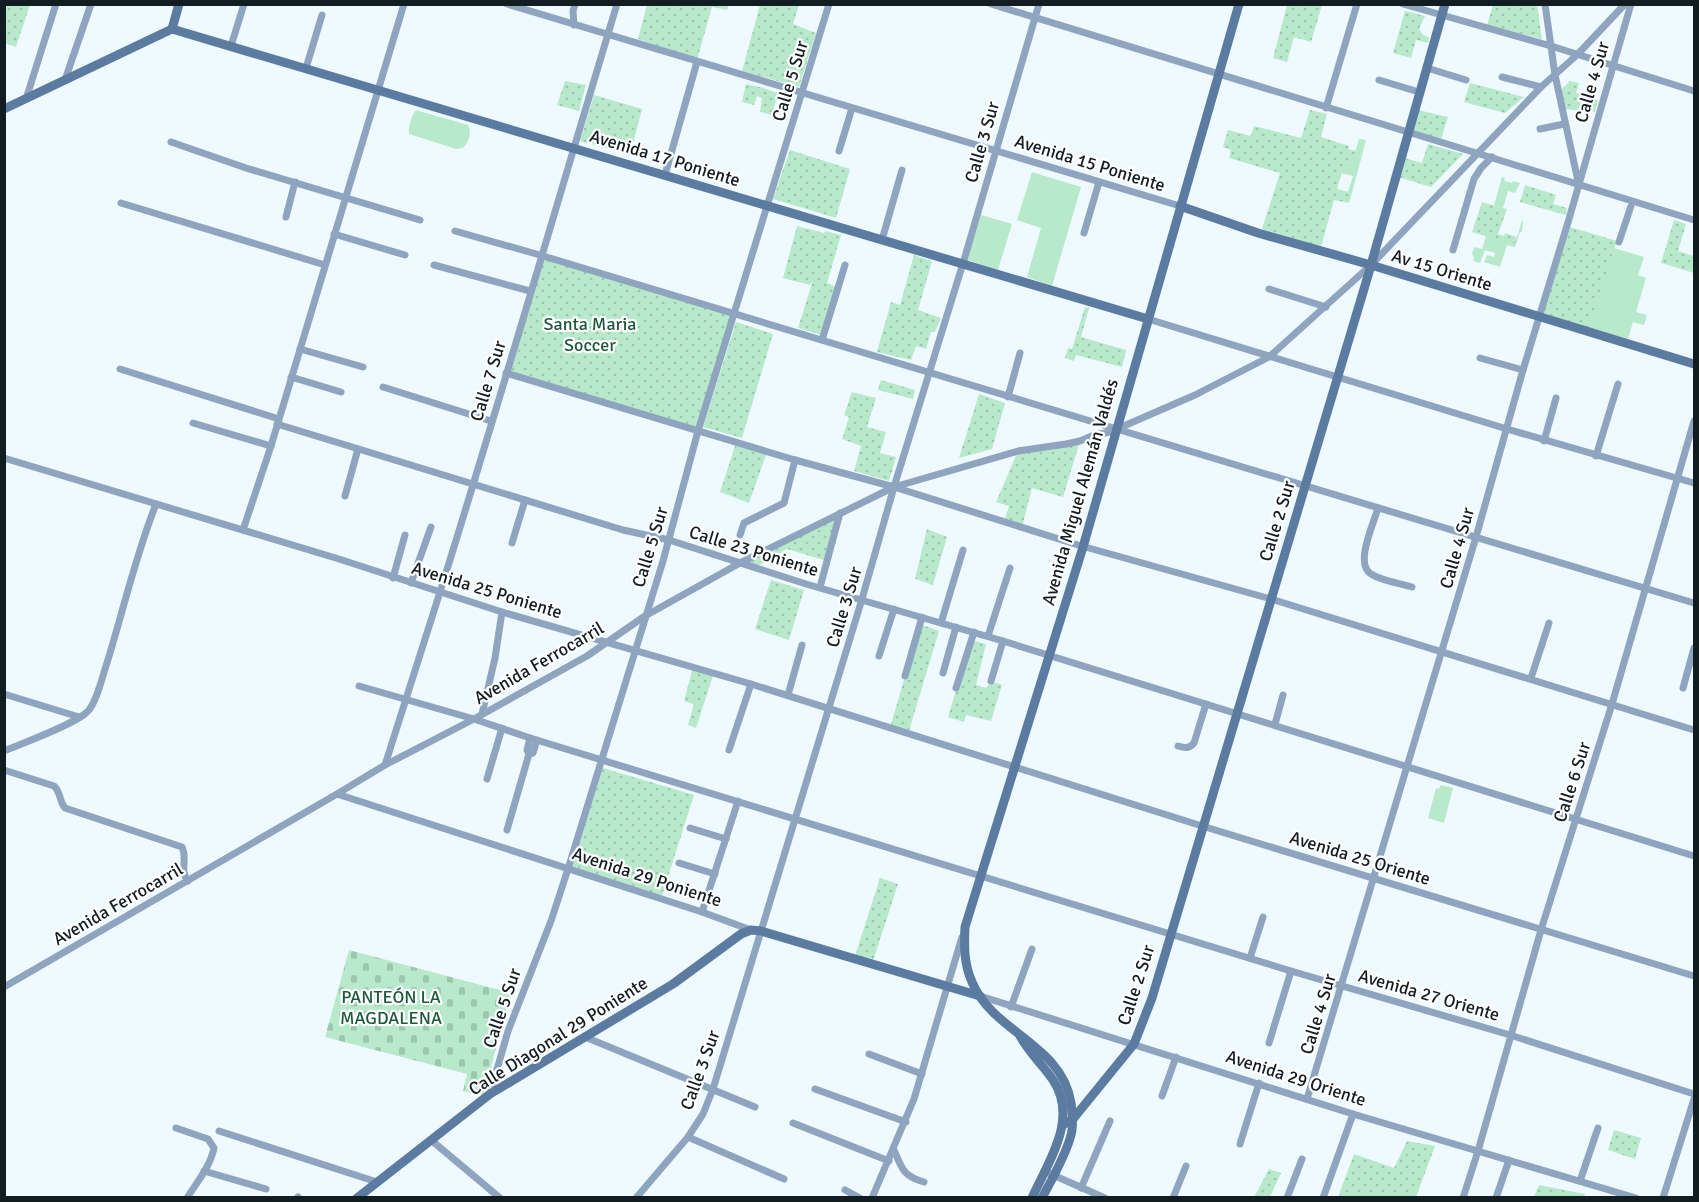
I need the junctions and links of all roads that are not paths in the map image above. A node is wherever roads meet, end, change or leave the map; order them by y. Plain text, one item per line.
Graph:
1 (56, 4) edge
2 (91, 4) edge
3 (179, 4) edge
4 (244, 4) edge
5 (405, 4) edge
6 (507, 4) edge
7 (618, 4) edge
8 (829, 4) edge
9 (991, 4) edge
10 (1039, 4) edge
11 (1239, 4) edge
12 (1357, 4) edge
13 (1403, 4) edge
14 (1445, 4) edge
15 (1545, 4) edge
16 (1625, 4) edge
17 (1631, 4) edge
18 (574, 8) edge
19 (322, 15) dead end
20 (1441, 16) junction
21 (1035, 18) junction
22 (564, 22) junction
23 (574, 25) junction
24 (172, 28) junction
25 (608, 35) junction
26 (231, 46) junction
27 (1551, 46) junction
28 (1577, 55) junction
29 (697, 62) junction
30 (1612, 66) junction
31 (306, 68) junction
32 (1426, 68) junction
33 (1555, 74) junction
34 (1218, 76) junction
35 (1502, 77) dead end
36 (65, 80) junction
37 (1379, 80) dead end
38 (1467, 80) dead end
39 (1541, 87) junction
40 (379, 90) junction
41 (1695, 91) edge
42 (1419, 92) junction
43 (802, 93) junction
44 (26, 99) junction
45 (852, 108) junction
46 (1326, 108) junction
47 (4, 109) edge
48 (1564, 124) junction
49 (1540, 129) dead end
50 (1408, 132) junction
51 (171, 142) dead end
52 (576, 149) junction
53 (995, 150) junction
54 (839, 151) dead end
55 (1478, 154) junction
56 (1492, 157) junction
57 (902, 170) dead end
58 (665, 176) junction
59 (295, 182) junction
60 (1099, 182) junction
61 (1578, 184) junction
62 (345, 197) junction
63 (121, 203) dead end
64 (768, 206) junction
65 (1180, 206) junction
66 (1631, 206) dead end
67 (286, 217) dead end
68 (420, 220) dead end
69 (1695, 220) edge
70 (455, 231) dead end
71 (1084, 233) dead end
72 (334, 234) junction
73 (882, 240) junction
74 (1619, 242) dead end
75 (1453, 250) dead end
76 (405, 255) dead end
77 (541, 255) junction
78 (963, 264) junction
79 (325, 265) junction
80 (435, 265) dead end
81 (845, 265) dead end
82 (1371, 265) junction
83 (1269, 289) dead end
84 (530, 291) junction
85 (1326, 307) junction
86 (734, 314) junction
87 (1540, 317) junction
88 (1148, 319) junction
89 (822, 340) junction
90 (300, 349) junction
91 (1020, 353) dead end
92 (1269, 357) junction
93 (1480, 358) dead end
94 (1695, 364) edge
95 (363, 367) dead end
96 (120, 369) dead end
97 (1522, 370) junction
98 (930, 373) junction
99 (506, 374) junction
100 (291, 377) junction
101 (1337, 377) junction
102 (1618, 384) dead end
103 (383, 387) dead end
104 (341, 392) dead end
105 (1008, 397) junction
106 (1556, 398) dead end
107 (491, 421) junction
108 (278, 422) junction
109 (1695, 422) edge
110 (194, 423) dead end
111 (1116, 429) junction
112 (1507, 429) junction
113 (698, 431) junction
114 (1544, 441) junction
115 (271, 446) junction
116 (358, 449) junction
117 (1596, 456) junction
118 (4, 458) edge
119 (795, 460) junction
120 (1677, 478) junction
121 (1695, 483) edge
122 (473, 484) junction
123 (1305, 486) junction
124 (894, 487) junction
125 (345, 496) dead end
126 (525, 500) junction
127 (156, 504) junction
128 (1378, 508) junction
129 (840, 513) junction
130 (431, 527) dead end
131 (243, 530) junction
132 (405, 535) dead end
133 (740, 535) dead end
134 (1476, 537) junction
135 (669, 540) junction
136 (512, 543) dead end
137 (1083, 547) junction
138 (963, 550) dead end
139 (740, 563) junction
140 (1010, 568) dead end
141 (393, 578) junction
142 (411, 584) junction
143 (820, 587) junction
144 (1412, 587) dead end
145 (1646, 588) junction
146 (440, 592) junction
147 (862, 599) junction
148 (1271, 599) junction
149 (1695, 603) edge
150 (894, 609) junction
151 (502, 612) junction
152 (645, 616) junction
153 (922, 617) junction
154 (1549, 622) dead end
155 (941, 623) junction
156 (956, 627) junction
157 (974, 632) junction
158 (988, 636) junction
159 (609, 641) junction
160 (1003, 641) junction
161 (802, 645) dead end
162 (1695, 648) edge
163 (635, 650) junction
164 (1442, 651) junction
165 (879, 656) dead end
166 (1049, 656) junction
167 (943, 673) dead end
168 (905, 676) dead end
169 (1532, 678) junction
170 (991, 681) dead end
171 (751, 684) junction
172 (359, 686) dead end
173 (956, 688) dead end
174 (1683, 688) dead end
175 (4, 694) edge
176 (1283, 695) dead end
177 (788, 696) junction
178 (405, 699) junction
179 (1206, 704) junction
180 (1612, 704) junction
181 (828, 708) junction
182 (1238, 713) junction
183 (482, 714) junction
184 (80, 717) junction
185 (474, 719) junction
186 (1275, 724) junction
187 (502, 728) junction
188 (1695, 730) edge
189 (533, 739) junction
190 (1178, 746) dead end
191 (729, 750) dead end
192 (4, 751) edge
193 (601, 760) junction
194 (385, 765) junction
195 (1407, 766) junction
196 (1016, 768) junction
197 (4, 770) edge
198 (487, 779) dead end
199 (337, 794) junction
200 (738, 801) junction
201 (794, 818) junction
202 (1576, 818) junction
203 (1202, 826) junction
204 (690, 828) dead end
205 (507, 830) dead end
206 (726, 839) junction
207 (1695, 856) edge
208 (679, 863) dead end
209 (568, 869) junction
210 (714, 874) junction
211 (982, 876) junction
212 (1374, 878) junction
213 (188, 881) junction
214 (702, 912) junction
215 (1263, 917) dead end
216 (965, 927) junction
217 (1541, 930) junction
218 (756, 931) junction
219 (1170, 934) junction
220 (1032, 949) dead end
221 (1250, 958) junction
222 (1291, 971) junction
223 (1695, 976) edge
224 (947, 986) junction
225 (1342, 986) junction
226 (4, 987) edge
227 (980, 996) junction
228 (1011, 1007) junction
229 (1510, 1035) junction
230 (1020, 1036) junction
231 (585, 1037) junction
232 (1269, 1042) dead end
233 (1134, 1044) junction
234 (869, 1054) dead end
235 (1176, 1057) junction
236 (922, 1074) junction
237 (1259, 1083) junction
238 (712, 1089) junction
239 (815, 1089) dead end
240 (490, 1094) junction
241 (1695, 1094) edge
242 (1162, 1096) dead end
243 (1307, 1099) junction
244 (1695, 1099) edge
245 (755, 1107) dead end
246 (1353, 1114) junction
247 (1073, 1119) junction
248 (1110, 1121) dead end
249 (906, 1122) junction
250 (793, 1123) dead end
251 (1063, 1125) junction
252 (176, 1128) dead end
253 (1598, 1128) dead end
254 (219, 1131) dead end
255 (688, 1137) junction
256 (431, 1140) junction
257 (1240, 1144) dead end
258 (894, 1150) junction
259 (1478, 1151) junction
260 (1302, 1159) dead end
261 (1509, 1160) junction
262 (889, 1161) junction
263 (1186, 1166) dead end
264 (204, 1171) junction
265 (1048, 1174) junction
266 (784, 1179) dead end
267 (1580, 1180) junction
268 (377, 1182) junction
269 (924, 1182) dead end
270 (1082, 1188) junction
271 (266, 1189) dead end
272 (845, 1190) dead end
273 (187, 1197) edge
274 (357, 1197) edge
275 (500, 1197) edge
276 (636, 1197) edge
277 (860, 1197) edge
278 (872, 1197) edge
279 (1032, 1197) edge
280 (1042, 1197) edge
281 (1105, 1197) edge
282 (1173, 1197) edge
283 (1287, 1197) edge
284 (1323, 1197) edge
285 (1463, 1197) edge
286 (1496, 1197) edge
287 (1636, 1197) edge
288 (1663, 1197) edge

1 - 44 street
2 - 36 street
3 - 24 main road
4 - 26 street
5 - 40 street
6 - 22 street, Avenida 15 Poniente
7 - 25 street, Calle 7 Sur
8 - 43 street, Calle 5 Sur
9 - 21 street
10 - 21 street, Calle 3 Sur
11 - 34 main road, Avenida Miguel Alemán Valdés
12 - 46 street
13 - 20 street
14 - 20 main road, Calle 2 Sur
15 - 27 street
16 - 28 street, Avenida Ferrocarril
17 - 30 street, Calle 4 Sur
18 - 22 street
18 - 23 street
19 - 31 street
20 - 27 street
20 - 32 main road, Calle 2 Sur
21 - 34 street
21 - 53 street, Calle 3 Sur
22 - 23 street, Avenida 15 Poniente
23 - 25 street, Avenida 15 Poniente
24 - 26 main road, Avenida 17 Poniente
24 - 36 main road
25 - 29 street, Avenida 15 Poniente
25 - 52 street, Calle 7 Sur
26 - 31 main road, Avenida 17 Poniente
27 - 28 street
27 - 33 street
28 - 30 street
28 - 33 street, Avenida Ferrocarril
29 - 43 street, Avenida 15 Poniente
29 - 58 street
30 - 41 street
30 - 61 street, Calle 4 Sur
31 - 40 main road, Avenida 17 Poniente
32 - 38 street
32 - 42 main road, Calle 2 Sur
33 - 39 street, Avenida Ferrocarril
33 - 48 street
34 - 46 street
34 - 65 main road, Avenida Miguel Alemán Valdés
35 - 39 street
36 - 44 main road
37 - 42 street
39 - 55 street, Avenida Ferrocarril
40 - 52 main road, Avenida 17 Poniente
40 - 62 street
42 - 50 main road, Calle 2 Sur
43 - 45 street, Avenida 15 Poniente
43 - 64 street, Calle 5 Sur
44 - 47 main road
45 - 53 street, Avenida 15 Poniente
45 - 54 street
46 - 50 street
48 - 49 street
48 - 61 street
50 - 55 street
50 - 82 main road, Calle 2 Sur
51 - 59 street
52 - 58 main road, Avenida 17 Poniente
52 - 77 street, Calle 7 Sur
53 - 60 street, Avenida 15 Poniente
53 - 78 street, Calle 3 Sur
55 - 56 street
55 - 82 street, Avenida Ferrocarril
56 - 61 street
56 - 75 street
57 - 73 street
58 - 64 main road, Avenida 17 Poniente
59 - 62 street
59 - 67 street
60 - 65 street, Avenida 15 Poniente
60 - 71 street
61 - 69 street
61 - 87 street, Calle 4 Sur
62 - 68 street
62 - 72 street
63 - 79 street
64 - 73 main road, Avenida 17 Poniente
64 - 86 street, Calle 5 Sur
65 - 82 main road, Av 15 Oriente
65 - 88 main road, Avenida Miguel Alemán Valdés
66 - 74 street
70 - 77 street
72 - 76 street
72 - 79 street
73 - 78 main road, Avenida 17 Poniente
77 - 84 street, Calle 7 Sur
77 - 86 street
78 - 88 main road, Avenida 17 Poniente
78 - 98 street, Calle 3 Sur
79 - 90 street
80 - 84 street
81 - 89 street
82 - 85 street, Avenida Ferrocarril
82 - 87 main road, Av 15 Oriente
82 - 101 main road, Calle 2 Sur
83 - 85 street
84 - 99 street, Calle 7 Sur
85 - 92 street, Avenida Ferrocarril
86 - 89 street
86 - 113 street, Calle 5 Sur
87 - 94 main road, Av 15 Oriente
87 - 97 street, Calle 4 Sur
88 - 92 street
88 - 111 main road, Avenida Miguel Alemán Valdés
89 - 98 street
90 - 95 street
90 - 100 street
91 - 105 street
92 - 101 street
92 - 111 street, Avenida Ferrocarril
93 - 97 street
96 - 108 street, Calle 23 Poniente
97 - 112 street, Calle 4 Sur
98 - 105 street
98 - 124 street, Calle 3 Sur
99 - 107 street, Calle 7 Sur
99 - 113 street
100 - 104 street
100 - 108 street
101 - 112 street
101 - 123 main road, Calle 2 Sur
102 - 117 street
103 - 107 street
105 - 111 street
106 - 114 street
107 - 122 street, Calle 7 Sur
108 - 115 street
108 - 116 street, Calle 23 Poniente
109 - 120 street, Calle 6 Sur
110 - 115 street
111 - 123 street
111 - 124 street, Avenida Ferrocarril
111 - 137 main road, Avenida Miguel Alemán Valdés
112 - 114 street
112 - 134 street, Calle 4 Sur
113 - 119 street
113 - 135 street, Calle 5 Sur
114 - 117 street
115 - 131 street
116 - 122 street, Calle 23 Poniente
116 - 125 street
117 - 120 street
118 - 127 street, Avenida 25 Poniente
119 - 124 street
119 - 133 street
120 - 121 street
120 - 145 street, Calle 6 Sur
122 - 126 street, Calle 23 Poniente
122 - 146 street, Calle 7 Sur
123 - 128 street
123 - 148 main road, Calle 2 Sur
124 - 129 street, Avenida Ferrocarril
124 - 137 street
124 - 147 street, Calle 3 Sur
126 - 135 street, Calle 23 Poniente
126 - 136 street
127 - 131 street, Avenida 25 Poniente
127 - 184 street
128 - 134 street
128 - 144 street
129 - 139 street, Avenida Ferrocarril
129 - 143 street
130 - 142 street
131 - 141 street, Avenida 25 Poniente
132 - 141 street
134 - 145 street
134 - 164 street, Calle 4 Sur
135 - 139 street, Calle 23 Poniente
135 - 152 street, Calle 5 Sur
137 - 148 street
137 - 166 main road, Avenida Miguel Alemán Valdés
138 - 155 street
139 - 143 street, Calle 23 Poniente
139 - 152 street, Avenida Ferrocarril
140 - 158 street
141 - 142 street, Avenida 25 Poniente
142 - 146 street, Avenida 25 Poniente
143 - 147 street, Calle 23 Poniente
145 - 149 street
145 - 180 street, Calle 6 Sur
146 - 151 street, Avenida 25 Poniente
146 - 178 street, Calle 7 Sur
147 - 150 street, Calle 23 Poniente
147 - 181 street, Calle 3 Sur
148 - 164 street
148 - 182 main road, Calle 2 Sur
150 - 153 street, Calle 23 Poniente
150 - 165 street
151 - 159 street, Avenida 25 Poniente
151 - 183 street
152 - 159 street, Avenida Ferrocarril
152 - 163 street, Calle 5 Sur
153 - 155 street, Calle 23 Poniente
153 - 168 street
154 - 169 street
155 - 156 street, Calle 23 Poniente
156 - 157 street, Calle 23 Poniente
156 - 167 street
157 - 158 street, Calle 23 Poniente
157 - 173 street
158 - 160 street, Calle 23 Poniente
159 - 163 street, Avenida 25 Poniente
159 - 183 street, Avenida Ferrocarril
160 - 166 street, Calle 23 Poniente
160 - 170 street
161 - 177 street
162 - 174 street
163 - 171 street, Avenida 25 Poniente
163 - 193 street, Calle 5 Sur
164 - 169 street
164 - 195 street, Calle 4 Sur
166 - 179 street, Calle 23 Poniente
166 - 196 main road, Avenida Miguel Alemán Valdés
169 - 180 street
171 - 177 street, Avenida 25 Poniente
171 - 191 street
172 - 178 street, Avenida 27 Oriente
175 - 184 street
176 - 186 street
177 - 181 street, Avenida 25 Poniente
178 - 185 street, Avenida 27 Oriente
178 - 194 street, Calle 7 Sur
179 - 182 street, Calle 23 Poniente
179 - 190 street
180 - 188 street
180 - 202 street, Calle 6 Sur
181 - 196 street, Avenida 25 Poniente
181 - 201 street, Calle 3 Sur
182 - 186 street, Calle 23 Poniente
182 - 203 main road, Calle 2 Sur
183 - 185 street, Avenida Ferrocarril
184 - 192 street
185 - 187 street, Avenida 27 Oriente
185 - 194 street, Avenida Ferrocarril
186 - 195 street, Calle 23 Poniente
187 - 189 street, Avenida 27 Oriente
187 - 198 street
189 - 193 street, Avenida 27 Oriente
189 - 205 street
193 - 200 street, Avenida 27 Oriente
193 - 209 street, Calle 5 Sur
194 - 199 street, Avenida Ferrocarril
195 - 202 street, Calle 23 Poniente
195 - 212 street, Calle 4 Sur
196 - 203 street, Avenida 25 Oriente
196 - 211 main road, Avenida Miguel Alemán Valdés
197 - 213 street
199 - 209 street, Avenida 29 Poniente
199 - 213 street, Avenida Ferrocarril
200 - 201 street, Avenida 27 Oriente
200 - 206 street
201 - 211 street, Avenida 27 Oriente
201 - 218 street, Calle 3 Sur
202 - 207 street, Calle 23 Poniente
202 - 217 street, Calle 6 Sur
203 - 212 street, Avenida 25 Oriente
203 - 219 main road, Calle 2 Sur
204 - 206 street
206 - 210 street
208 - 210 street
209 - 214 street, Avenida 29 Poniente
209 - 240 street, Calle 5 Sur
210 - 214 street
211 - 216 main road, Avenida Miguel Alemán Valdés
211 - 219 street, Avenida 27 Oriente
212 - 217 street, Avenida 25 Oriente
212 - 225 street, Calle 4 Sur
213 - 226 street, Avenida Ferrocarril
214 - 218 street, Avenida 29 Poniente
215 - 221 street
216 - 224 street, Avenida Miguel Alemán Valdés
216 - 227 main road
217 - 223 street, Avenida 25 Oriente
217 - 229 street, Calle 6 Sur
218 - 224 main road, Avenida 29 Poniente
218 - 231 main road, Calle Diagonal 29 Poniente
218 - 238 street, Calle 3 Sur
219 - 221 street, Avenida 27 Oriente
219 - 233 main road, Calle 2 Sur
220 - 228 street
221 - 222 street, Avenida 27 Oriente
222 - 225 street, Avenida 27 Oriente
222 - 232 street
224 - 227 main road, Avenida 29 Oriente
224 - 236 street, Avenida Miguel Alemán Valdés
225 - 229 street, Avenida 27 Oriente
225 - 243 street, Calle 4 Sur
227 - 228 street, Avenida 29 Oriente
227 - 230 main road
228 - 233 street, Avenida 29 Oriente
229 - 241 street, Avenida 27 Oriente
229 - 259 street, Calle 6 Sur
230 - 247 main road
230 - 251 main road
231 - 238 street
231 - 240 main road, Calle Diagonal 29 Poniente
233 - 235 street, Avenida 29 Oriente
233 - 247 main road, Calle 2 Sur
234 - 236 street
235 - 237 street, Avenida 29 Oriente
235 - 242 street
236 - 249 street, Avenida Miguel Alemán Valdés
237 - 243 street, Avenida 29 Oriente
237 - 257 street
238 - 245 street
238 - 255 street, Calle 3 Sur
239 - 249 street
240 - 256 main road, Calle Diagonal 29 Poniente
243 - 246 street, Avenida 29 Oriente
244 - 288 street
246 - 259 street, Avenida 29 Oriente
246 - 284 street
247 - 251 main road
247 - 265 main road
248 - 270 street
249 - 258 street, Avenida Miguel Alemán Valdés
250 - 262 street
251 - 265 main road
252 - 264 street
253 - 267 street
254 - 268 street
255 - 266 street
255 - 276 street, Calle 3 Sur
256 - 268 main road, Calle Diagonal 29 Poniente
256 - 275 street
258 - 262 street, Avenida Miguel Alemán Valdés
258 - 269 street
259 - 261 street, Avenida 29 Oriente
259 - 285 street, Calle 6 Sur
260 - 283 street
261 - 267 street, Avenida 29 Oriente
261 - 286 street
262 - 278 street, Avenida Miguel Alemán Valdés
263 - 282 street
264 - 271 street
264 - 273 street
265 - 270 street
265 - 279 main road
265 - 280 main road
267 - 287 street, Avenida 29 Oriente
268 - 274 main road, Calle Diagonal 29 Poniente
270 - 281 street
272 - 277 street

